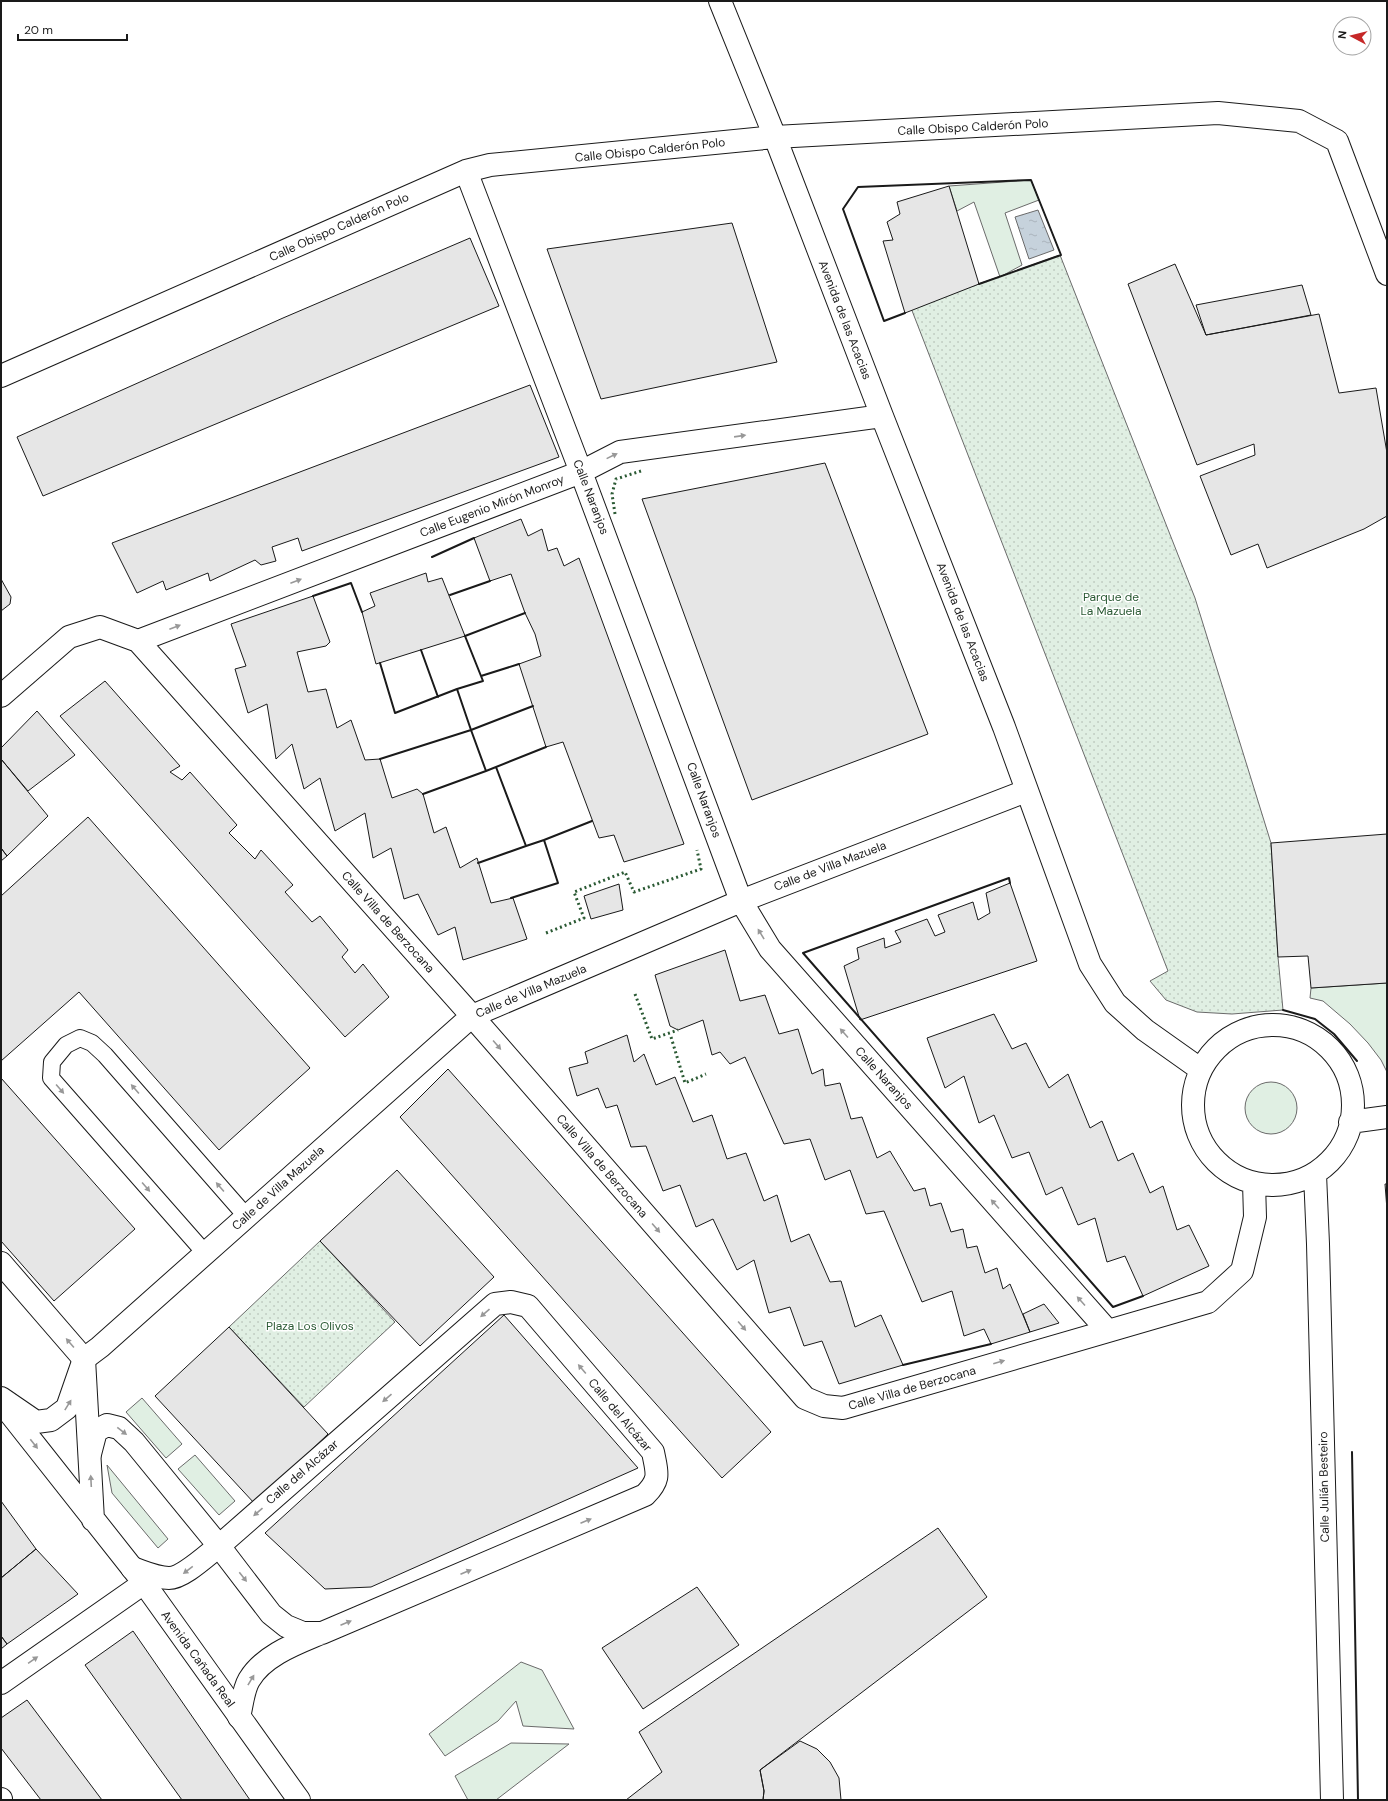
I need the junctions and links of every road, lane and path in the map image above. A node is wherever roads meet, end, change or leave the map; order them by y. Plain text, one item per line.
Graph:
1 (720, 1) edge
2 (774, 137) junction
3 (466, 171) junction
4 (1387, 274) edge
5 (1, 376) edge
6 (882, 416) junction
7 (582, 472) junction
8 (138, 641) junction
9 (1, 696) edge
10 (1026, 791) junction
11 (741, 901) junction
12 (472, 1016) junction
13 (1200, 1069) junction
14 (1387, 1118) edge
15 (1350, 1122) junction
16 (1314, 1174) junction
17 (1254, 1183) junction
18 (246, 1216) junction
19 (205, 1253) junction
20 (1, 1263) edge
21 (1107, 1330) junction
22 (84, 1359) junction
23 (1, 1398) edge
24 (1, 1402) edge
25 (90, 1454) junction
26 (93, 1520) junction
27 (219, 1546) junction
28 (138, 1576) junction
29 (322, 1633) junction
30 (1, 1683) edge
31 (239, 1717) junction
32 (299, 1800) edge
33 (1332, 1800) edge

1 - 2 street, Avenida de las Acacias
2 - 3 street, Calle Obispo Calderón Polo
2 - 4 street, Calle Obispo Calderón Polo
2 - 6 street, Avenida de las Acacias
3 - 5 street, Calle Obispo Calderón Polo
3 - 7 street, Calle Naranjos
7 -> 6 street, Calle Eugenio Mirón Monroy
6 - 10 street, Avenida de las Acacias
8 -> 7 street, Calle Eugenio Mirón Monroy
7 - 11 street, Calle Naranjos
8 - 9 street, Calle Villa de Berzocana
8 - 12 street, Calle Villa de Berzocana
10 - 11 street, Calle de Villa Mazuela
10 - 13 street, Avenida de las Acacias
11 - 12 street, Calle de Villa Mazuela
21 -> 11 street, Calle Naranjos
12 - 18 street, Calle de Villa Mazuela
12 -> 21 street, Calle Villa de Berzocana
13 - 15 street
13 - 17 street
14 - 15 street
15 - 16 street
16 - 17 street
16 - 33 street, Calle Julián Besteiro
17 - 21 street, Calle Villa de Berzocana
18 - 19 street, Calle de Villa Mazuela
18 -> 19 lane
19 - 22 street, Calle de Villa Mazuela
22 -> 20 street
23 -> 22 street
22 - 25 street
24 -> 26 street, Avenida Cañada Real
26 -> 25 street
25 -> 27 street
26 - 28 street, Avenida Cañada Real
27 -> 28 street
27 -> 29 street, Calle del Alcázar
29 -> 27 street, Calle del Alcázar
30 -> 28 street
28 - 31 street, Avenida Cañada Real
31 -> 29 street
31 - 32 street, Avenida Cañada Real

